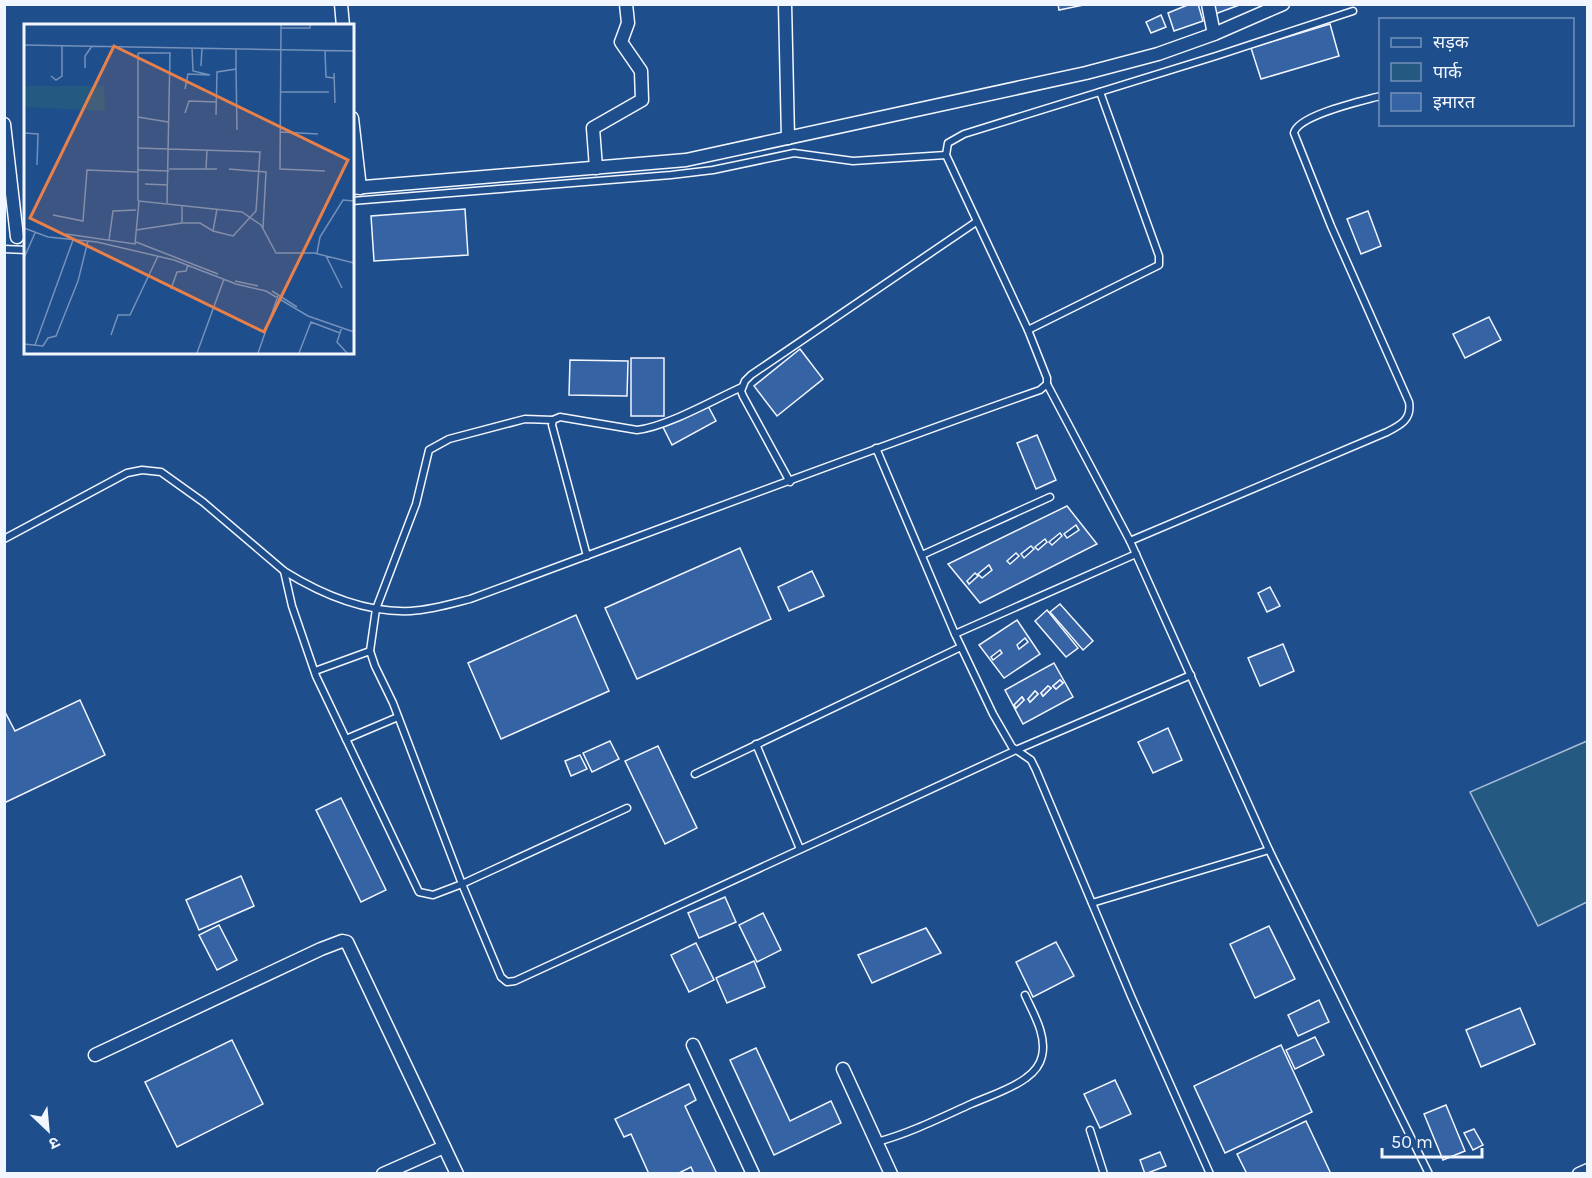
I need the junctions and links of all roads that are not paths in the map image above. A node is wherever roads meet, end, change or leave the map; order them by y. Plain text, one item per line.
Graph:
1 (341, 4) edge
2 (626, 4) edge
3 (785, 4) edge
4 (1208, 4) edge
5 (1283, 4) edge
6 (1353, 11) dead end
7 (343, 24) edge
8 (1214, 34) junction
9 (1100, 92) junction
10 (1379, 96) edge
11 (4, 124) edge
12 (788, 138) junction
13 (354, 153) edge
14 (946, 156) junction
15 (596, 168) junction
16 (356, 188) edge
17 (354, 201) edge
18 (976, 222) junction
19 (16, 237) edge
20 (4, 249) edge
21 (24, 250) edge
22 (1028, 330) junction
23 (1047, 384) junction
24 (742, 387) junction
25 (553, 420) junction
26 (876, 448) junction
27 (790, 482) junction
28 (1050, 497) dead end
29 (4, 539) edge
30 (1130, 541) junction
31 (1136, 554) junction
32 (922, 555) junction
33 (588, 556) junction
34 (284, 571) junction
35 (376, 609) junction
36 (955, 634) junction
37 (961, 647) junction
38 (370, 651) junction
39 (315, 671) junction
40 (1191, 675) junction
41 (398, 717) junction
42 (346, 739) junction
43 (756, 744) junction
44 (1016, 750) junction
45 (695, 774) dead end
46 (627, 808) dead end
47 (800, 849) junction
48 (1269, 850) junction
49 (462, 884) junction
50 (1092, 903) junction
51 (1024, 995) dead end
52 (693, 1045) dead end
53 (95, 1055) dead end
54 (843, 1069) dead end
55 (1090, 1130) dead end
56 (877, 1142) junction
57 (444, 1147) junction
58 (1587, 1170) edge
59 (383, 1173) edge
60 (457, 1173) edge
61 (753, 1173) edge
62 (891, 1173) edge
63 (1104, 1173) edge
64 (1210, 1173) edge
65 (1429, 1173) edge
66 (1579, 1173) edge

1 - 7 street
2 - 15 street
3 - 12 street
4 - 8 street
5 - 8 street
6 - 9 lane
8 - 12 street
9 - 14 lane
9 - 22 lane
10 - 30 lane
11 - 19 street
12 - 15 street
13 - 16 street
14 - 17 lane
14 - 18 lane
15 - 16 street
18 - 22 lane
18 - 24 lane
20 - 21 lane
22 - 23 lane
23 - 26 lane
23 - 30 lane
24 - 25 lane
24 - 27 lane
25 - 33 lane
25 - 35 lane
26 - 27 lane
26 - 32 lane
27 - 33 lane
28 - 32 lane
29 - 34 lane
30 - 31 lane
31 - 36 lane
31 - 40 lane
32 - 36 lane
33 - 35 lane
34 - 35 lane
34 - 39 lane
35 - 38 lane
36 - 37 lane
37 - 43 lane
37 - 44 lane
38 - 39 lane
38 - 41 lane
39 - 42 lane
40 - 44 lane
40 - 48 lane
41 - 42 lane
41 - 49 lane
42 - 49 lane
43 - 45 lane
43 - 47 lane
44 - 47 lane
44 - 50 lane
46 - 49 lane
47 - 49 lane
48 - 50 lane
48 - 65 lane
50 - 64 lane
51 - 56 lane
52 - 61 street
53 - 57 street
54 - 56 street
55 - 63 lane
56 - 62 street
57 - 59 street
57 - 60 street
58 - 66 street

